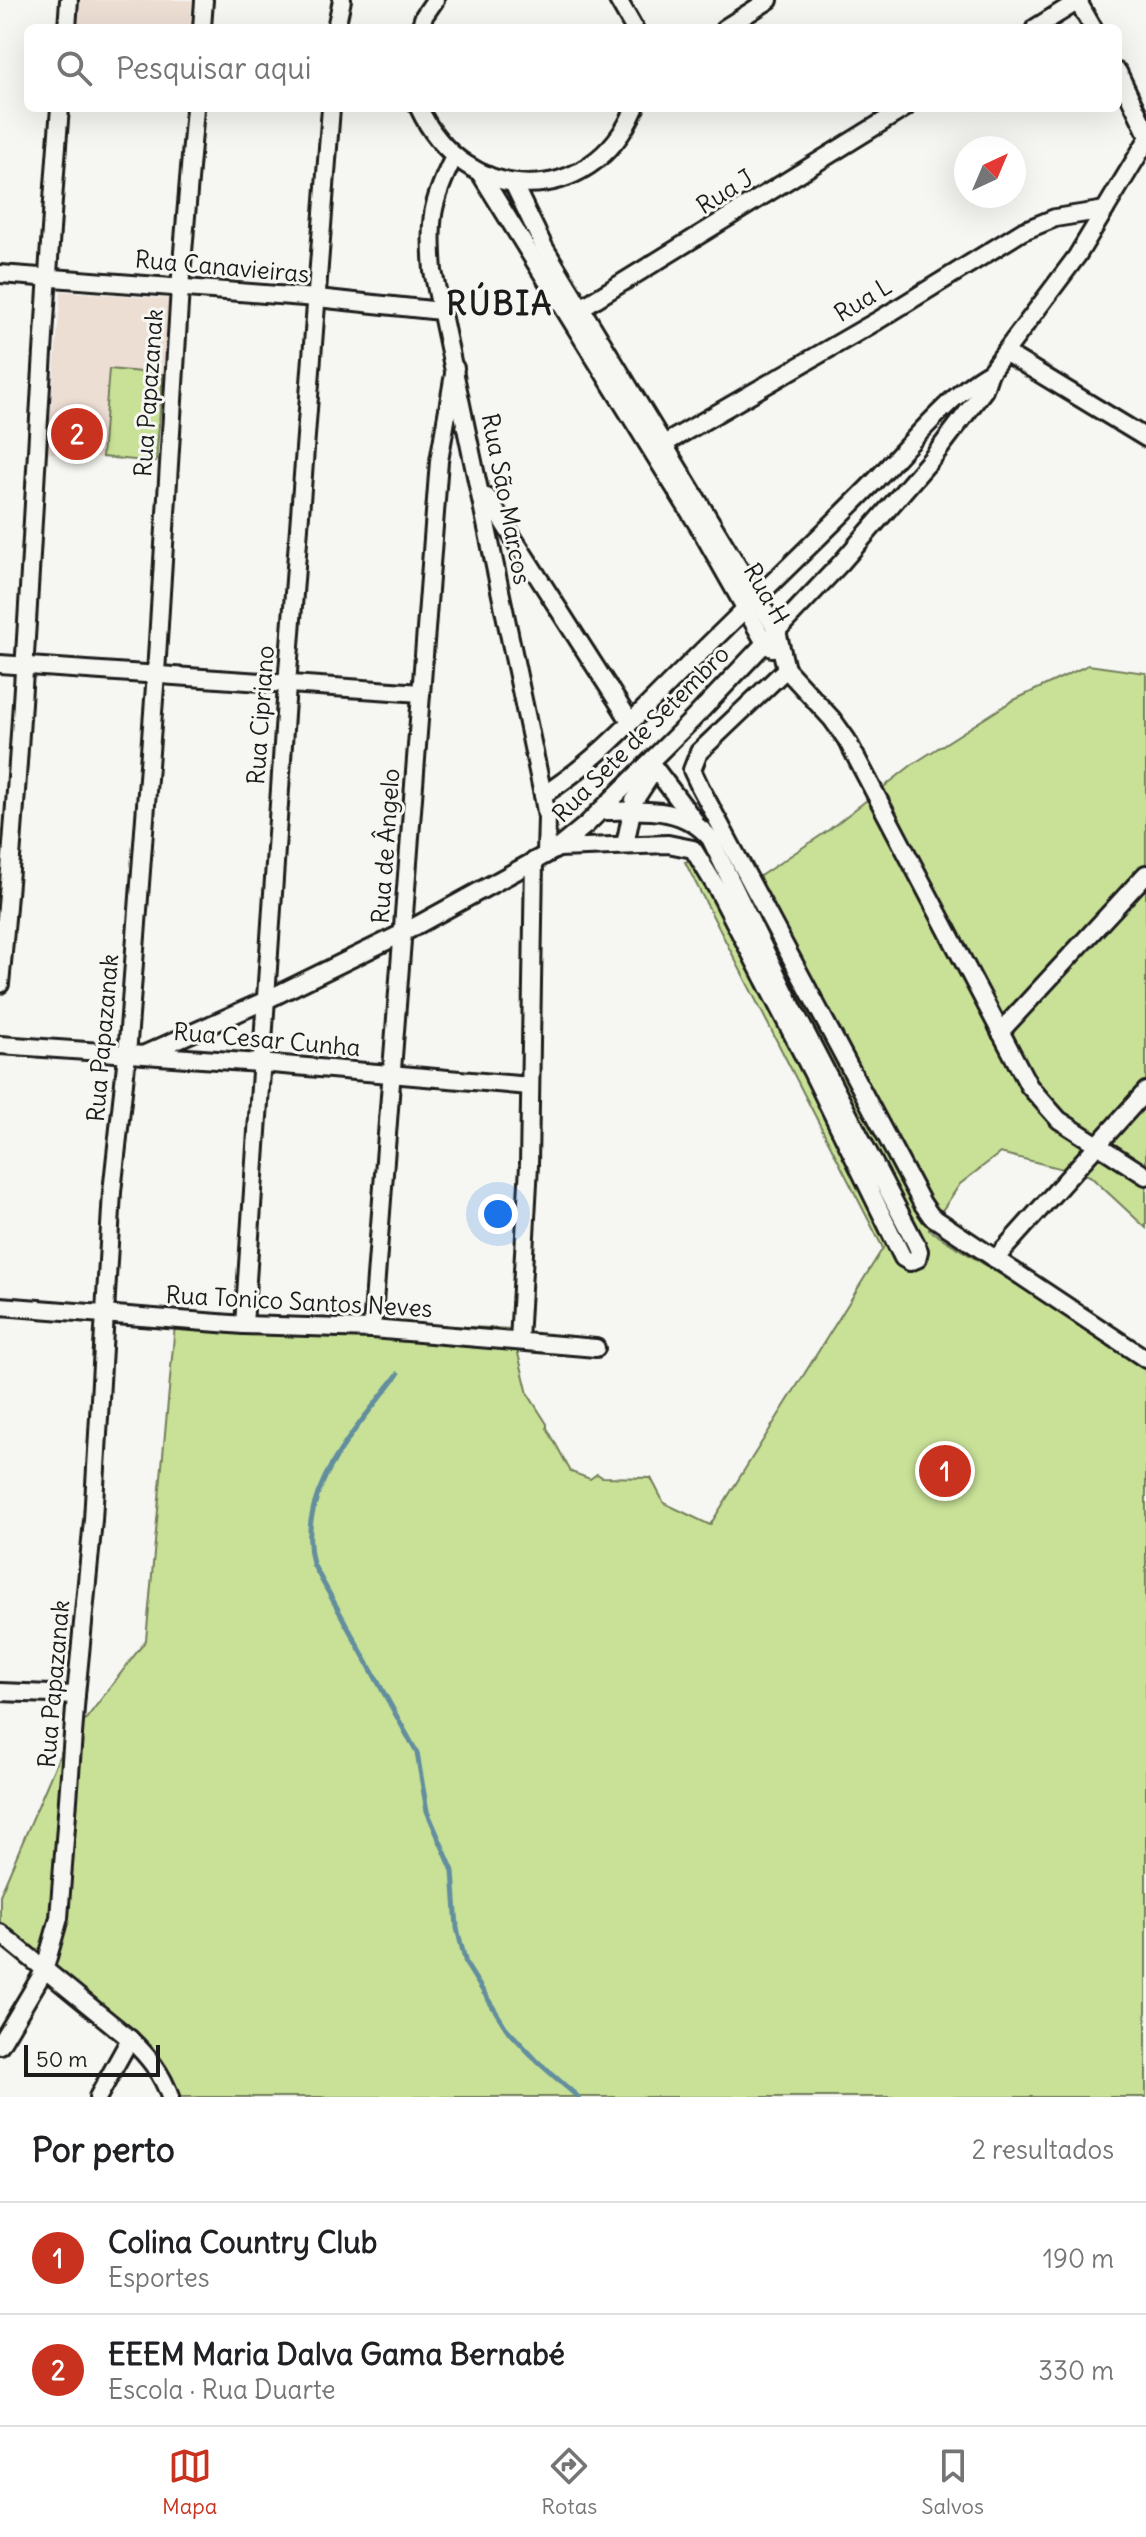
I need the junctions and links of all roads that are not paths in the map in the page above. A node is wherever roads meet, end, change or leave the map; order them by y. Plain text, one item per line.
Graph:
1 (69, 0) edge
2 (204, 0) edge
3 (342, 0) edge
4 (435, 0) edge
5 (618, 0) edge
6 (769, 0) edge
7 (1078, 0) edge
8 (67, 24) edge
9 (202, 24) edge
10 (337, 24) edge
11 (421, 24) edge
12 (632, 24) edge
13 (731, 24) edge
14 (1041, 24) edge
15 (1091, 24) edge
16 (1122, 80) edge
17 (60, 112) edge
18 (195, 112) edge
19 (331, 112) edge
20 (421, 112) edge
21 (633, 112) edge
22 (899, 112) edge
23 (1146, 131) edge
24 (1146, 142) edge
25 (454, 157) junction
26 (480, 173) junction
27 (513, 183) junction
28 (1105, 210) junction
29 (0, 274) edge
30 (46, 277) junction
31 (180, 288) junction
32 (317, 298) junction
33 (441, 311) junction
34 (575, 312) junction
35 (1006, 353) junction
36 (455, 368) junction
37 (990, 372) junction
38 (1146, 438) edge
39 (659, 447) junction
40 (480, 487) junction
41 (757, 597) junction
42 (745, 609) junction
43 (777, 631) junction
44 (765, 643) junction
45 (783, 661) junction
46 (0, 664) edge
47 (24, 666) junction
48 (156, 673) junction
49 (287, 685) junction
50 (421, 693) junction
51 (630, 721) junction
52 (653, 766) junction
53 (543, 795) junction
54 (601, 811) junction
55 (631, 811) junction
56 (697, 825) junction
57 (625, 845) junction
58 (546, 855) junction
59 (1146, 874) edge
60 (403, 933) junction
61 (0, 984) edge
62 (264, 1001) junction
63 (1000, 1032) junction
64 (0, 1045) edge
65 (145, 1054) junction
66 (127, 1055) junction
67 (260, 1063) junction
68 (393, 1075) junction
69 (530, 1086) junction
70 (1146, 1091) edge
71 (1098, 1144) junction
72 (1146, 1176) edge
73 (995, 1259) junction
74 (0, 1306) edge
75 (104, 1314) junction
76 (244, 1325) junction
77 (372, 1329) junction
78 (519, 1341) junction
79 (596, 1348) dead end
80 (1146, 1359) edge
81 (0, 1692) edge
82 (76, 1695) junction
83 (0, 1933) edge
84 (44, 1971) junction
85 (130, 2039) junction
86 (0, 2045) edge
87 (98, 2097) edge
88 (170, 2097) edge

1 - 8 street
2 - 9 street
3 - 10 street
4 - 11 street
5 - 12 street
6 - 13 street
7 - 14 street
7 - 15 street
16 - 23 street
17 - 30 street
18 - 31 street, Rua Papazanak
19 - 32 street, Rua Cipriano
20 - 25 street
21 - 27 street
22 - 34 street, Rua J
24 - 28 street, Rua Sete de Setembro
25 - 26 street
25 - 33 street, Rua São Marcos
26 - 27 street
26 - 34 street, Rua H
27 - 34 street, Rua H
28 - 35 street, Rua Sete de Setembro
28 - 39 street, Rua L
29 - 30 street, Rua Canavieiras
30 - 31 street, Rua Canavieiras
30 - 47 street
31 - 32 street, Rua Canavieiras
31 - 48 street, Rua Papazanak
32 - 33 street, Rua Canavieiras
32 - 49 street, Rua Cipriano
33 - 36 street, Rua São Marcos
34 - 39 street, Rua H
35 - 37 street, Rua Sete de Setembro
35 - 38 street
36 - 40 street, Rua São Marcos
36 - 50 street, Rua de Ângelo
37 - 41 street, Rua Sete de Setembro
37 - 43 street, Rua Sete de Setembro
39 - 41 street, Rua H
39 - 42 street, Rua H
40 - 51 street
40 - 53 street, Rua São Marcos
41 - 42 street, Rua Sete de Setembro
41 - 43 street, Rua H
42 - 44 street, Rua H
42 - 51 street, Rua Sete de Setembro
43 - 44 street, Rua Sete de Setembro
43 - 45 street, Rua H
44 - 45 street, Rua H
44 - 52 street, Rua Sete de Setembro
45 - 63 street
45 - 73 street
46 - 47 street
47 - 48 street
47 - 61 street
48 - 49 street
48 - 66 street, Rua Papazanak
49 - 50 street
49 - 62 street, Rua Cipriano
50 - 60 street, Rua de Ângelo
51 - 53 street, Rua Sete de Setembro
52 - 54 street, Rua Sete de Setembro
52 - 55 street
52 - 56 street
53 - 58 street, Rua São Marcos
54 - 55 street
54 - 58 street, Rua Sete de Setembro
55 - 56 street
55 - 57 street
56 - 57 street
57 - 58 street
58 - 60 street, Rua Sete de Setembro
58 - 69 street, Rua São Marcos
59 - 63 street
60 - 62 street, Rua Sete de Setembro
60 - 68 street, Rua de Ângelo
62 - 65 street, Rua Sete de Setembro
62 - 67 street, Rua Cipriano
63 - 71 street
64 - 66 street, Rua Cesar Cunha
65 - 66 street, Rua Cesar Cunha
65 - 67 street, Rua Cesar Cunha
66 - 75 street, Rua Papazanak
67 - 68 street, Rua Cesar Cunha
67 - 76 street, Rua Cipriano
68 - 69 street, Rua Cesar Cunha
68 - 77 street, Rua de Ângelo
69 - 78 street, Rua São Marcos
70 - 71 street
71 - 72 street
71 - 73 street
73 - 80 street
74 - 75 street, Rua Tonico Santos Neves
75 - 76 street, Rua Tonico Santos Neves
75 - 82 street, Rua Papazanak
76 - 77 street, Rua Tonico Santos Neves
77 - 78 street, Rua Tonico Santos Neves
78 - 79 street, Rua Tonico Santos Neves
81 - 82 street
82 - 84 street, Rua Papazanak
83 - 84 street
84 - 85 street
84 - 86 street, Rua Papazanak
85 - 87 street
85 - 88 street

